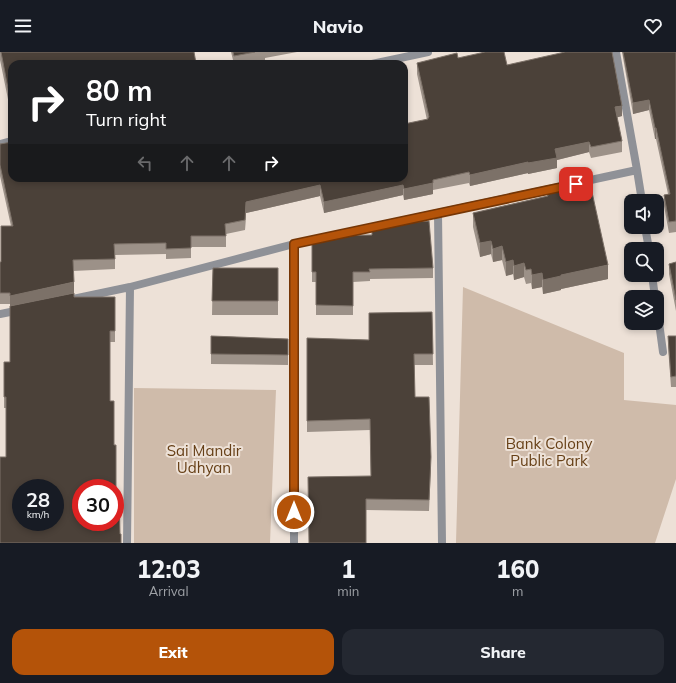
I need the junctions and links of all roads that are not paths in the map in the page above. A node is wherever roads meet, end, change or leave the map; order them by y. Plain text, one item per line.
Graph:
1 (428, 52) edge
2 (616, 52) edge
3 (391, 60) edge
4 (637, 170) junction
5 (641, 194) edge
6 (438, 213) junction
7 (294, 244) junction
8 (130, 287) junction
9 (69, 300) edge
10 (30, 308) edge
11 (0, 314) edge
12 (660, 330) edge
13 (663, 352) dead end
14 (127, 543) edge
15 (294, 543) edge
16 (442, 543) edge

1 - 3 street
2 - 4 street
4 - 5 street
4 - 6 street
6 - 7 street
6 - 16 street
7 - 8 street
7 - 15 street
8 - 9 street
8 - 14 street
10 - 11 street
12 - 13 street

